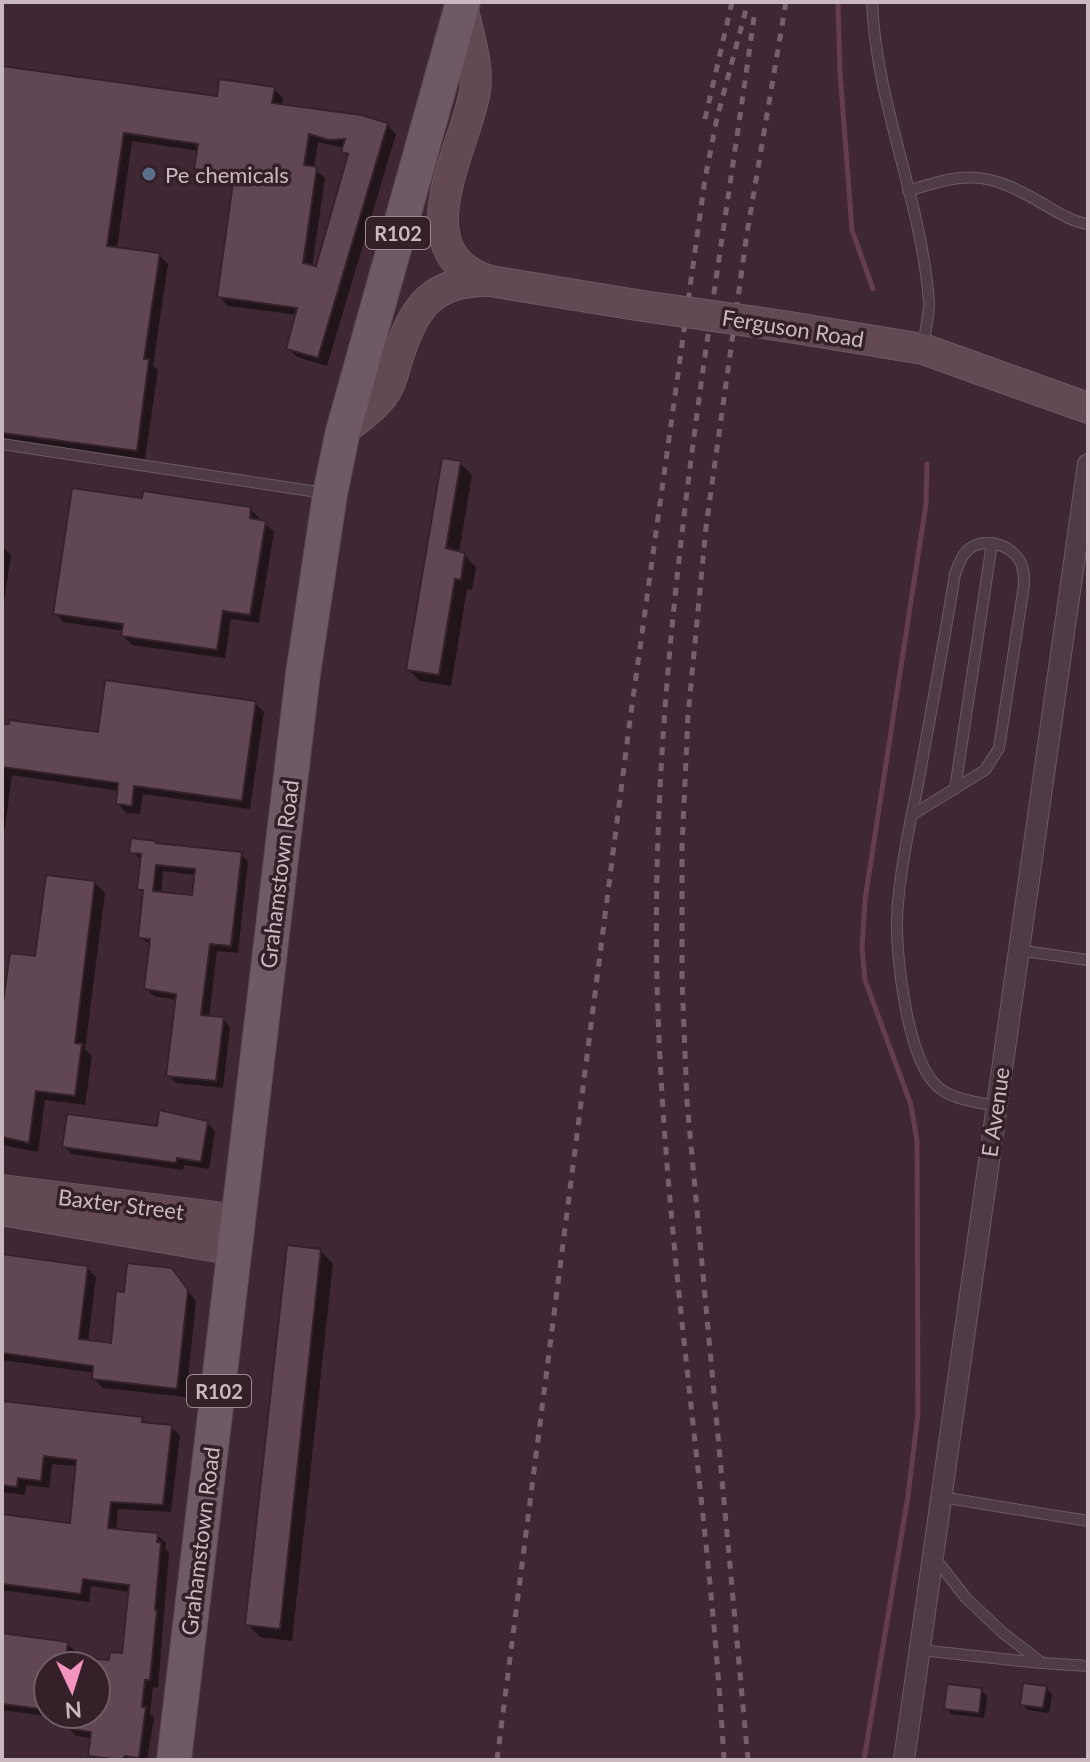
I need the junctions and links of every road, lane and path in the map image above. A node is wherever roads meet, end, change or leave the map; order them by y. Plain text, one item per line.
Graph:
1 (872, 2) edge
2 (462, 3) edge
3 (908, 191) junction
4 (1088, 224) edge
5 (490, 281) junction
6 (923, 349) junction
7 (1088, 408) edge
8 (343, 431) junction
9 (2, 444) edge
10 (1088, 464) edge
11 (330, 494) junction
12 (992, 543) junction
13 (955, 789) junction
14 (912, 815) junction
15 (1017, 950) junction
16 (1088, 960) edge
17 (996, 1106) junction
18 (2, 1190) edge
19 (2, 1210) edge
20 (238, 1235) junction
21 (941, 1497) junction
22 (1088, 1521) edge
23 (933, 1555) junction
24 (920, 1650) junction
25 (1042, 1663) junction
26 (1088, 1666) edge
27 (174, 1760) edge
28 (904, 1760) edge

1 - 3 lane
2 - 5 main road, Ferguson Road
2 - 8 main road, Grahamstown Road / R102
3 - 4 lane
3 - 6 lane
5 - 6 main road, Ferguson Road, bridge
5 - 8 main road, Ferguson Road
6 - 7 main road, Ferguson Road
8 - 11 main road, Grahamstown Road / R102
9 - 11 lane
10 - 15 street, E Avenue
11 - 20 main road, Grahamstown Road / R102
12 - 13 lane
12 - 13 lane
12 - 14 lane
13 - 14 lane
14 - 17 lane
15 - 16 lane
15 - 17 street, E Avenue
17 - 21 street, E Avenue
18 - 20 main road, Baxter Street
19 - 20 main road, Baxter Street
20 - 27 main road, Grahamstown Road / R102
21 - 22 lane
21 - 23 street, E Avenue
23 - 24 street, E Avenue
23 - 25 lane
24 - 25 lane
24 - 28 street, E Avenue
25 - 26 lane

